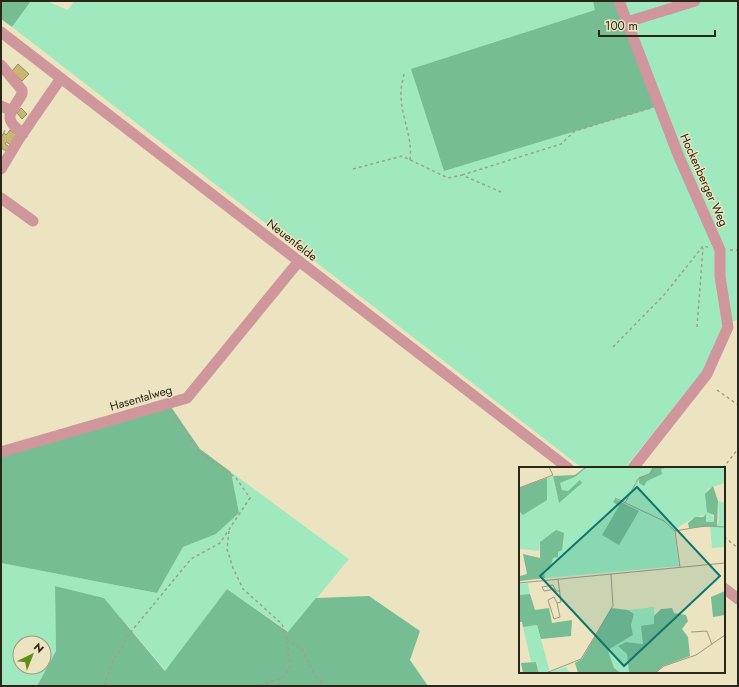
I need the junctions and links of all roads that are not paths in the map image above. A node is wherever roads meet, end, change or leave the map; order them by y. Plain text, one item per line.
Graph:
1 (619, 1) edge
2 (695, 1) edge
3 (627, 22) junction
4 (1, 32) edge
5 (1, 66) edge
6 (62, 78) junction
7 (1, 106) edge
8 (12, 111) junction
9 (23, 134) junction
10 (1, 169) edge
11 (1, 198) edge
12 (33, 221) dead end
13 (299, 261) junction
14 (733, 326) edge
15 (1, 452) edge
16 (567, 467) edge
17 (634, 467) edge
18 (725, 589) edge
19 (738, 599) edge

1 - 3 street, Hockenberger Weg
2 - 3 street
3 - 14 street, Hockenberger Weg
4 - 6 street, Neuenfelde
5 - 8 street
6 - 9 street
6 - 13 street, Neuenfelde
7 - 8 street
8 - 9 street
9 - 10 street
11 - 12 street
13 - 15 street, Hasentalweg
13 - 16 street, Neuenfelde
14 - 17 street, Hockenberger Weg
18 - 19 street

